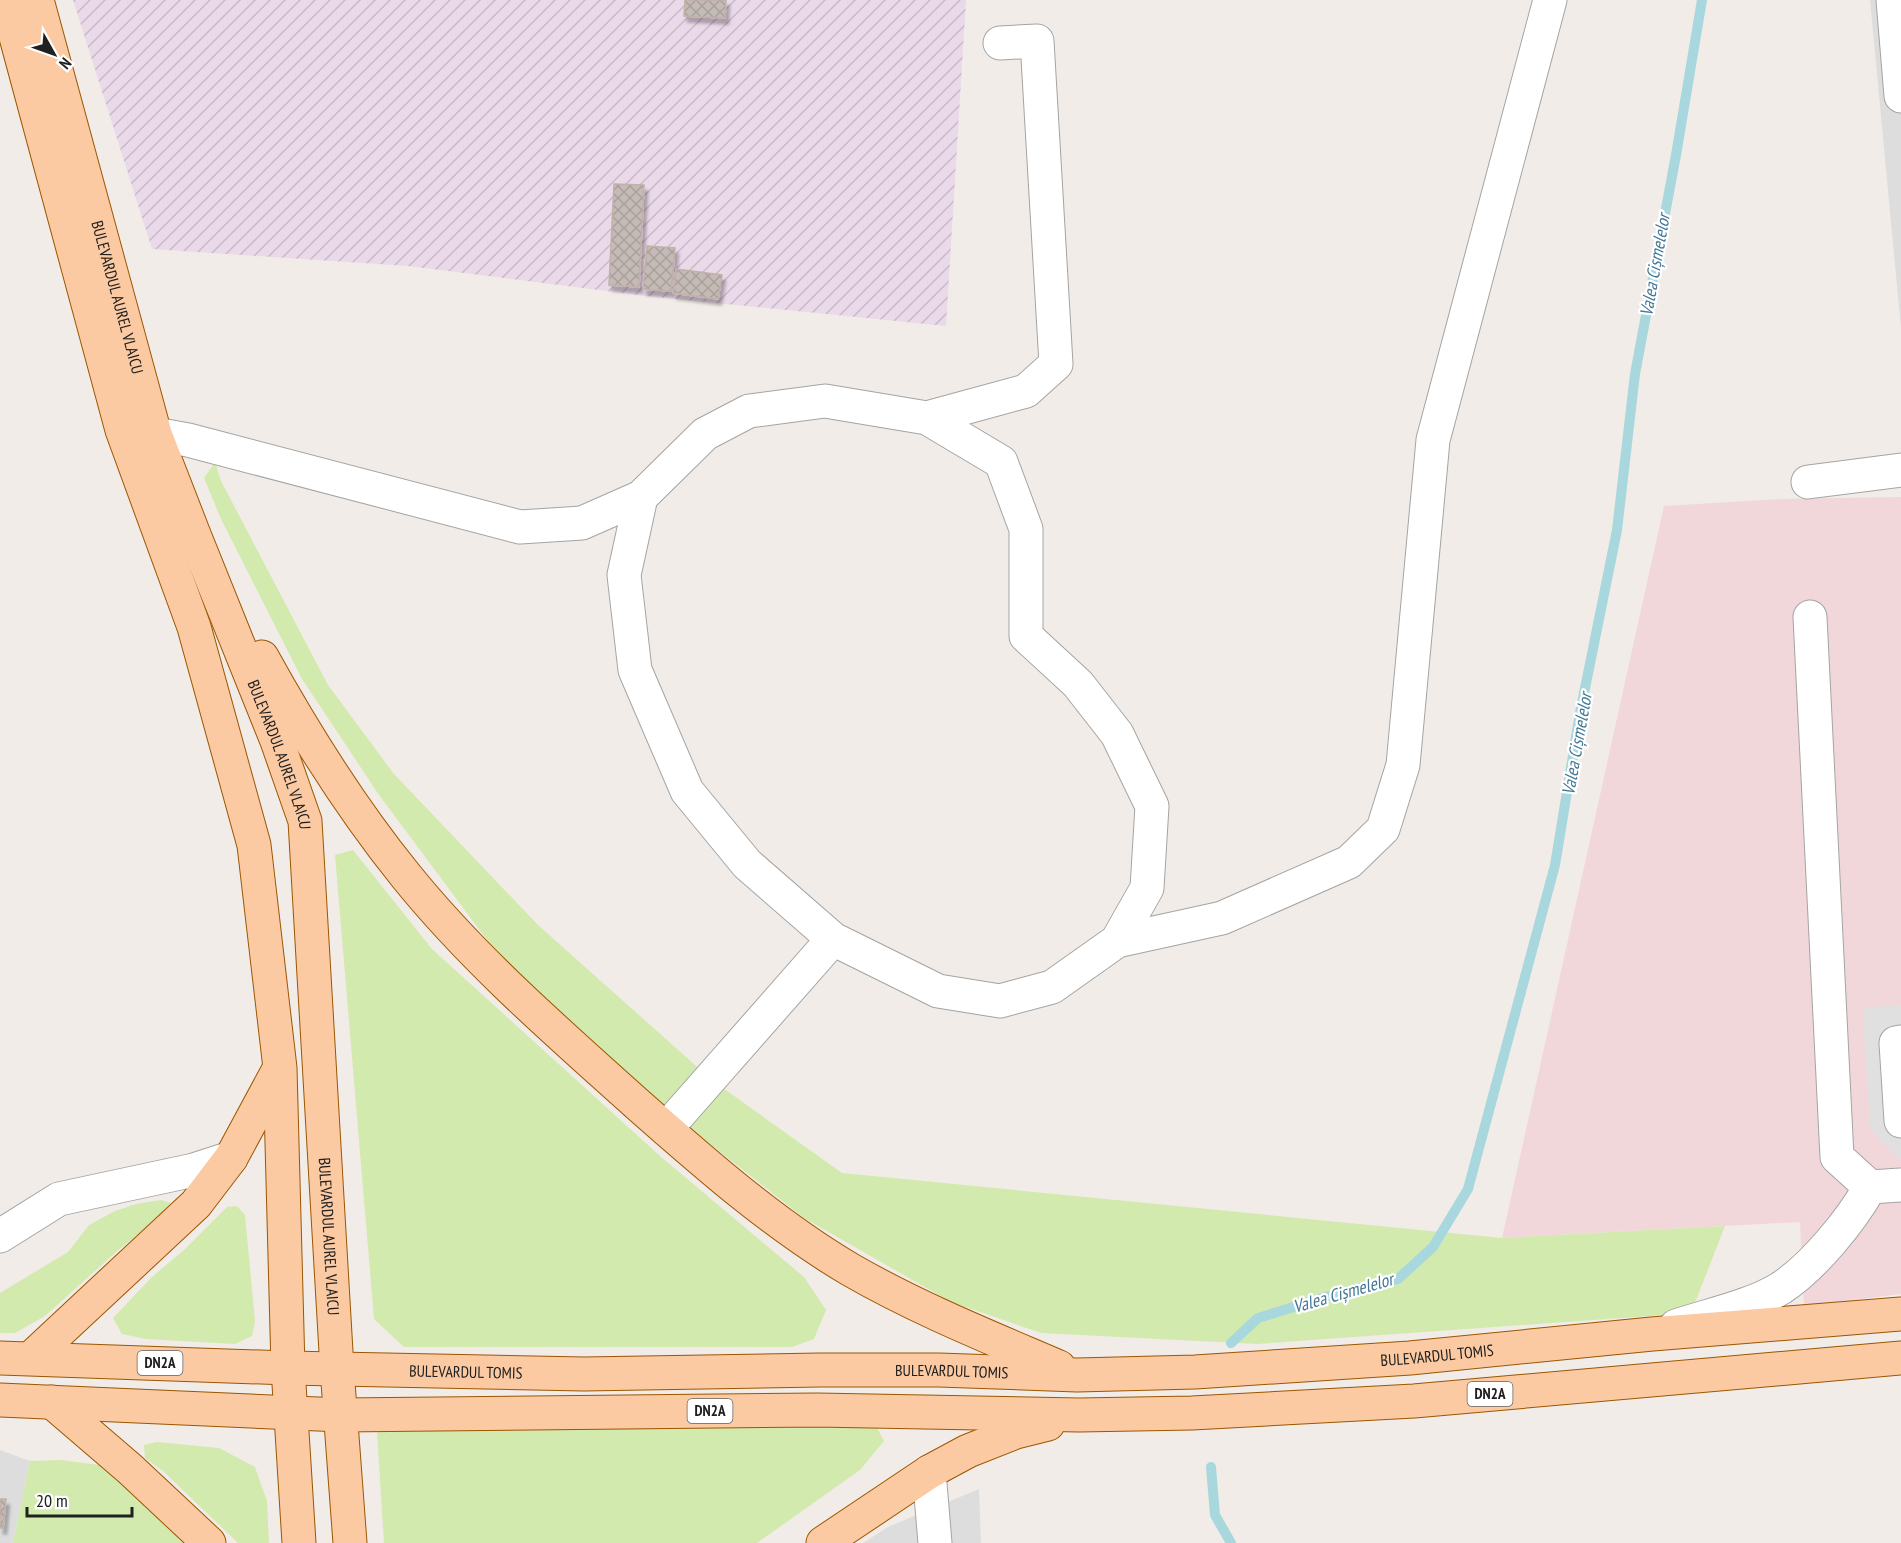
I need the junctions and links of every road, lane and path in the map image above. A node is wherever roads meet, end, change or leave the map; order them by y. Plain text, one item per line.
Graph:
1 (6, 0) edge
2 (37, 0) edge
3 (1550, 0) edge
4 (1893, 0) edge
5 (1000, 43) dead end
6 (1901, 96) edge
7 (927, 417) junction
8 (155, 434) junction
9 (1901, 470) edge
10 (1808, 482) dead end
11 (641, 497) junction
12 (193, 532) junction
13 (1810, 617) dead end
14 (833, 939) junction
15 (1117, 941) junction
16 (1901, 1042) edge
17 (280, 1068) junction
18 (1901, 1121) edge
19 (666, 1129) junction
20 (231, 1158) junction
21 (1886, 1186) edge
22 (0, 1236) edge
23 (1901, 1314) edge
24 (1652, 1334) junction
25 (16, 1358) edge
26 (1901, 1358) edge
27 (288, 1368) junction
28 (337, 1369) junction
29 (1077, 1375) junction
30 (0, 1400) edge
31 (52, 1402) junction
32 (290, 1414) junction
33 (341, 1415) junction
34 (1078, 1415) junction
35 (929, 1472) junction
36 (209, 1543) edge
37 (299, 1543) edge
38 (350, 1543) edge
39 (823, 1543) edge
40 (935, 1543) edge

1 - 17 main road, BULEVARDUL AUREL VLAICU
2 - 8 main road, BULEVARDUL AUREL VLAICU
3 - 15 street
4 - 6 street
5 - 7 street
7 - 11 street
7 - 15 street
8 - 11 street
8 - 12 main road, BULEVARDUL AUREL VLAICU
9 - 10 street
11 - 14 street
12 - 19 main road
12 - 28 main road, BULEVARDUL AUREL VLAICU
13 - 21 street
14 - 15 street
14 - 19 street
16 - 18 street
17 - 20 main road
17 - 27 main road, BULEVARDUL AUREL VLAICU
19 - 29 main road
20 - 22 street
20 - 25 main road
21 - 24 street
23 - 24 main road, BULEVARDUL TOMIS / DN2A
24 - 29 main road, BULEVARDUL TOMIS / DN2A
25 - 27 main road, BULEVARDUL TOMIS / DN2A
26 - 34 main road, DN2A
27 - 28 main road, BULEVARDUL TOMIS / DN2A
27 - 32 main road, BULEVARDUL AUREL VLAICU
28 - 29 main road, BULEVARDUL TOMIS / DN2A
28 - 33 main road, BULEVARDUL AUREL VLAICU
30 - 31 main road, DN2A
31 - 32 main road, DN2A
31 - 36 main road
32 - 33 main road, DN2A
32 - 37 main road, BULEVARDUL AUREL VLAICU
33 - 34 main road, DN2A
33 - 38 main road, BULEVARDUL AUREL VLAICU
34 - 35 main road
35 - 39 main road
35 - 40 street

